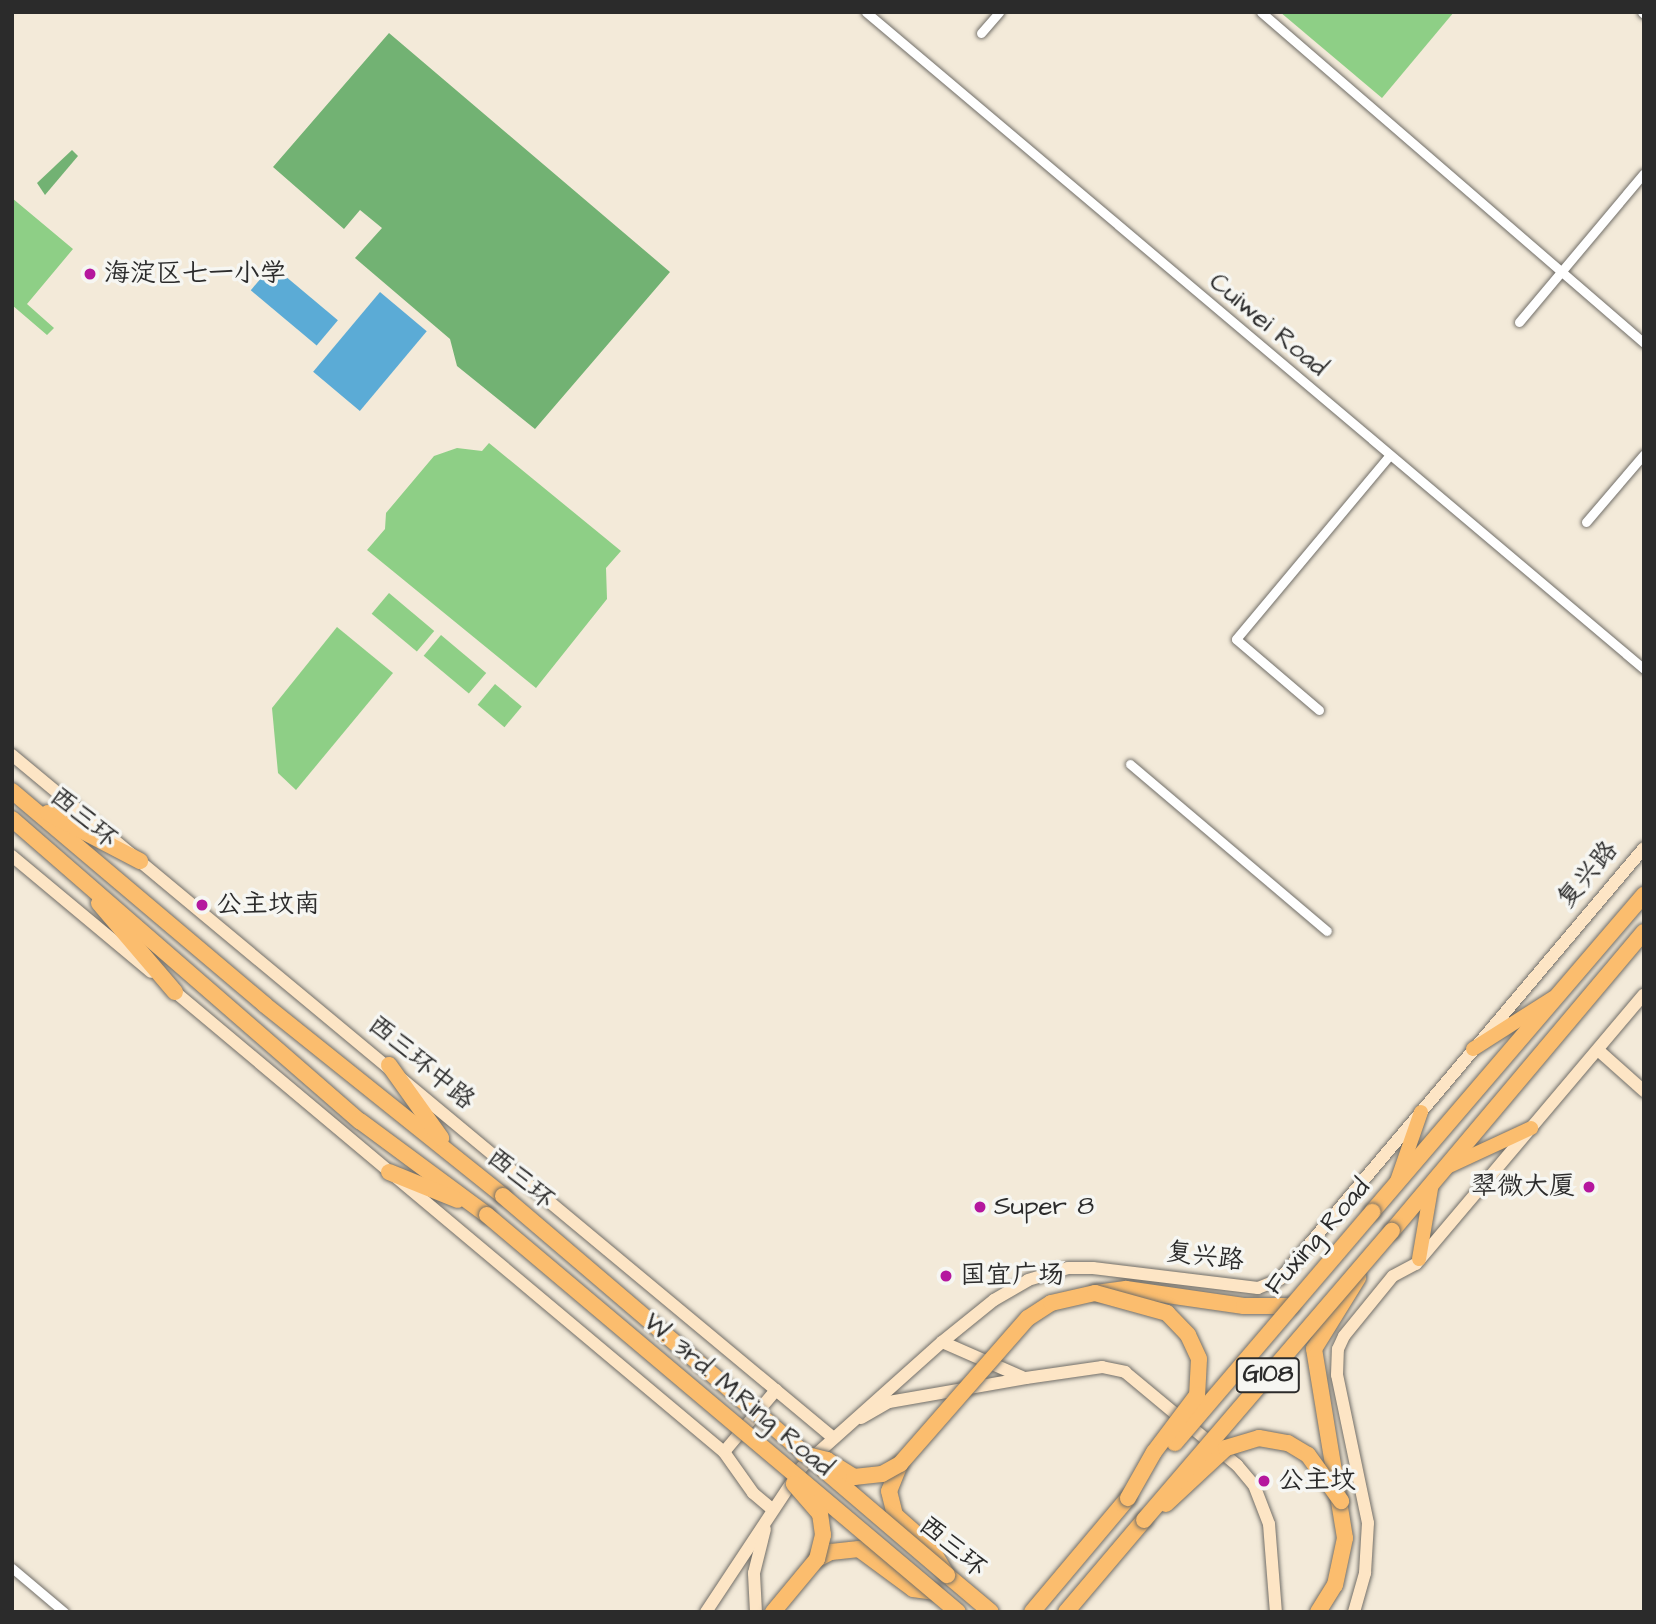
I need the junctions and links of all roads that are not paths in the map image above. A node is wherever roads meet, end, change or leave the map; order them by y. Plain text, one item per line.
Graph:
1 (866, 12) edge
2 (999, 12) edge
3 (1261, 12) edge
4 (981, 33) dead end
5 (1644, 173) edge
6 (1561, 271) junction
7 (1519, 321) dead end
8 (1644, 343) edge
9 (1644, 454) edge
10 (1389, 456) junction
11 (1586, 522) dead end
12 (1644, 669) edge
13 (1319, 710) dead end
14 (12, 755) edge
15 (1130, 764) dead end
16 (17, 795) edge
17 (12, 819) edge
18 (1644, 848) edge
19 (14, 862) edge
20 (140, 862) junction
21 (71, 868) junction
22 (1644, 895) edge
23 (1327, 930) dead end
24 (1644, 932) edge
25 (175, 992) junction
26 (1644, 994) edge
27 (1557, 995) junction
28 (1473, 1049) junction
29 (1598, 1050) junction
30 (389, 1065) junction
31 (1644, 1091) edge
32 (1421, 1112) junction
33 (1531, 1128) junction
34 (452, 1155) junction
35 (1444, 1169) junction
36 (389, 1172) junction
37 (1433, 1183) junction
38 (1396, 1184) junction
39 (484, 1212) junction
40 (1374, 1252) junction
41 (1419, 1259) junction
42 (1095, 1293) junction
43 (1291, 1306) junction
44 (942, 1342) junction
45 (1026, 1378) junction
46 (776, 1390) junction
47 (831, 1436) junction
48 (724, 1452) junction
49 (803, 1454) junction
50 (900, 1464) junction
51 (788, 1469) junction
52 (1128, 1498) junction
53 (1341, 1501) junction
54 (772, 1509) junction
55 (1144, 1520) junction
56 (817, 1559) junction
57 (12, 1568) edge
58 (947, 1575) junction
59 (934, 1592) junction
60 (64, 1612) edge
61 (706, 1612) edge
62 (756, 1612) edge
63 (774, 1612) edge
64 (958, 1612) edge
65 (991, 1612) edge
66 (1032, 1612) edge
67 (1066, 1612) edge
68 (1276, 1612) edge
69 (1318, 1612) edge
70 (1354, 1612) edge

1 - 10 street, Cuiwei Road
2 - 4 street
3 - 6 street
5 - 6 street
6 - 7 street
6 - 8 street
9 - 11 street
10 - 12 street, Cuiwei Road
10 - 13 street
14 - 20 street, 西三环中路
15 - 23 street
16 - 20 highway
16 - 34 highway, 西三环
17 - 21 highway
18 - 28 street, 复兴路
19 - 25 street
20 - 30 street, 西三环中路
21 - 25 highway
21 - 39 highway, 西三环
22 - 27 highway, Fuxing Road / G108
24 - 35 highway, Fuxing Road / G108
25 - 36 street
26 - 29 street
27 - 28 main road
27 - 38 highway, Fuxing Road / G108
28 - 32 street, 复兴路
29 - 31 street
29 - 33 street
30 - 34 highway
30 - 46 street, 西三环中路
32 - 38 main road
32 - 44 street, 复兴路
33 - 35 main road
33 - 41 street
34 - 49 highway, 西三环, bridge
35 - 37 highway, Fuxing Road / G108
36 - 39 highway
36 - 48 street
37 - 40 highway, Fuxing Road / G108, bridge
37 - 41 main road
38 - 43 highway, Fuxing Road / G108, bridge
39 - 51 highway, W. 3rd. M.Ring Road, bridge
40 - 53 highway, bridge
40 - 55 highway, G108, bridge
41 - 70 street
42 - 43 highway, bridge
42 - 50 highway, bridge
42 - 52 highway, bridge
43 - 52 highway, Fuxing Road / G108, bridge
44 - 45 street
44 - 47 street, 复兴路
45 - 47 street
45 - 68 street
46 - 47 street, 西三环中路
46 - 48 street
47 - 54 street, 复兴路
48 - 54 street
49 - 50 highway, bridge
49 - 58 highway, 西三环, bridge
50 - 58 highway, bridge
51 - 56 highway, bridge
51 - 59 highway, W. 3rd. M.Ring Road, bridge
52 - 66 highway, Fuxing Road / G108
53 - 55 highway, bridge
53 - 69 highway
54 - 61 street, 复兴路
54 - 62 street
55 - 67 highway, G108
56 - 59 highway
56 - 63 highway, bridge
57 - 60 street
58 - 65 highway, 西三环
59 - 64 highway, W. 3rd. M.Ring Road, bridge

